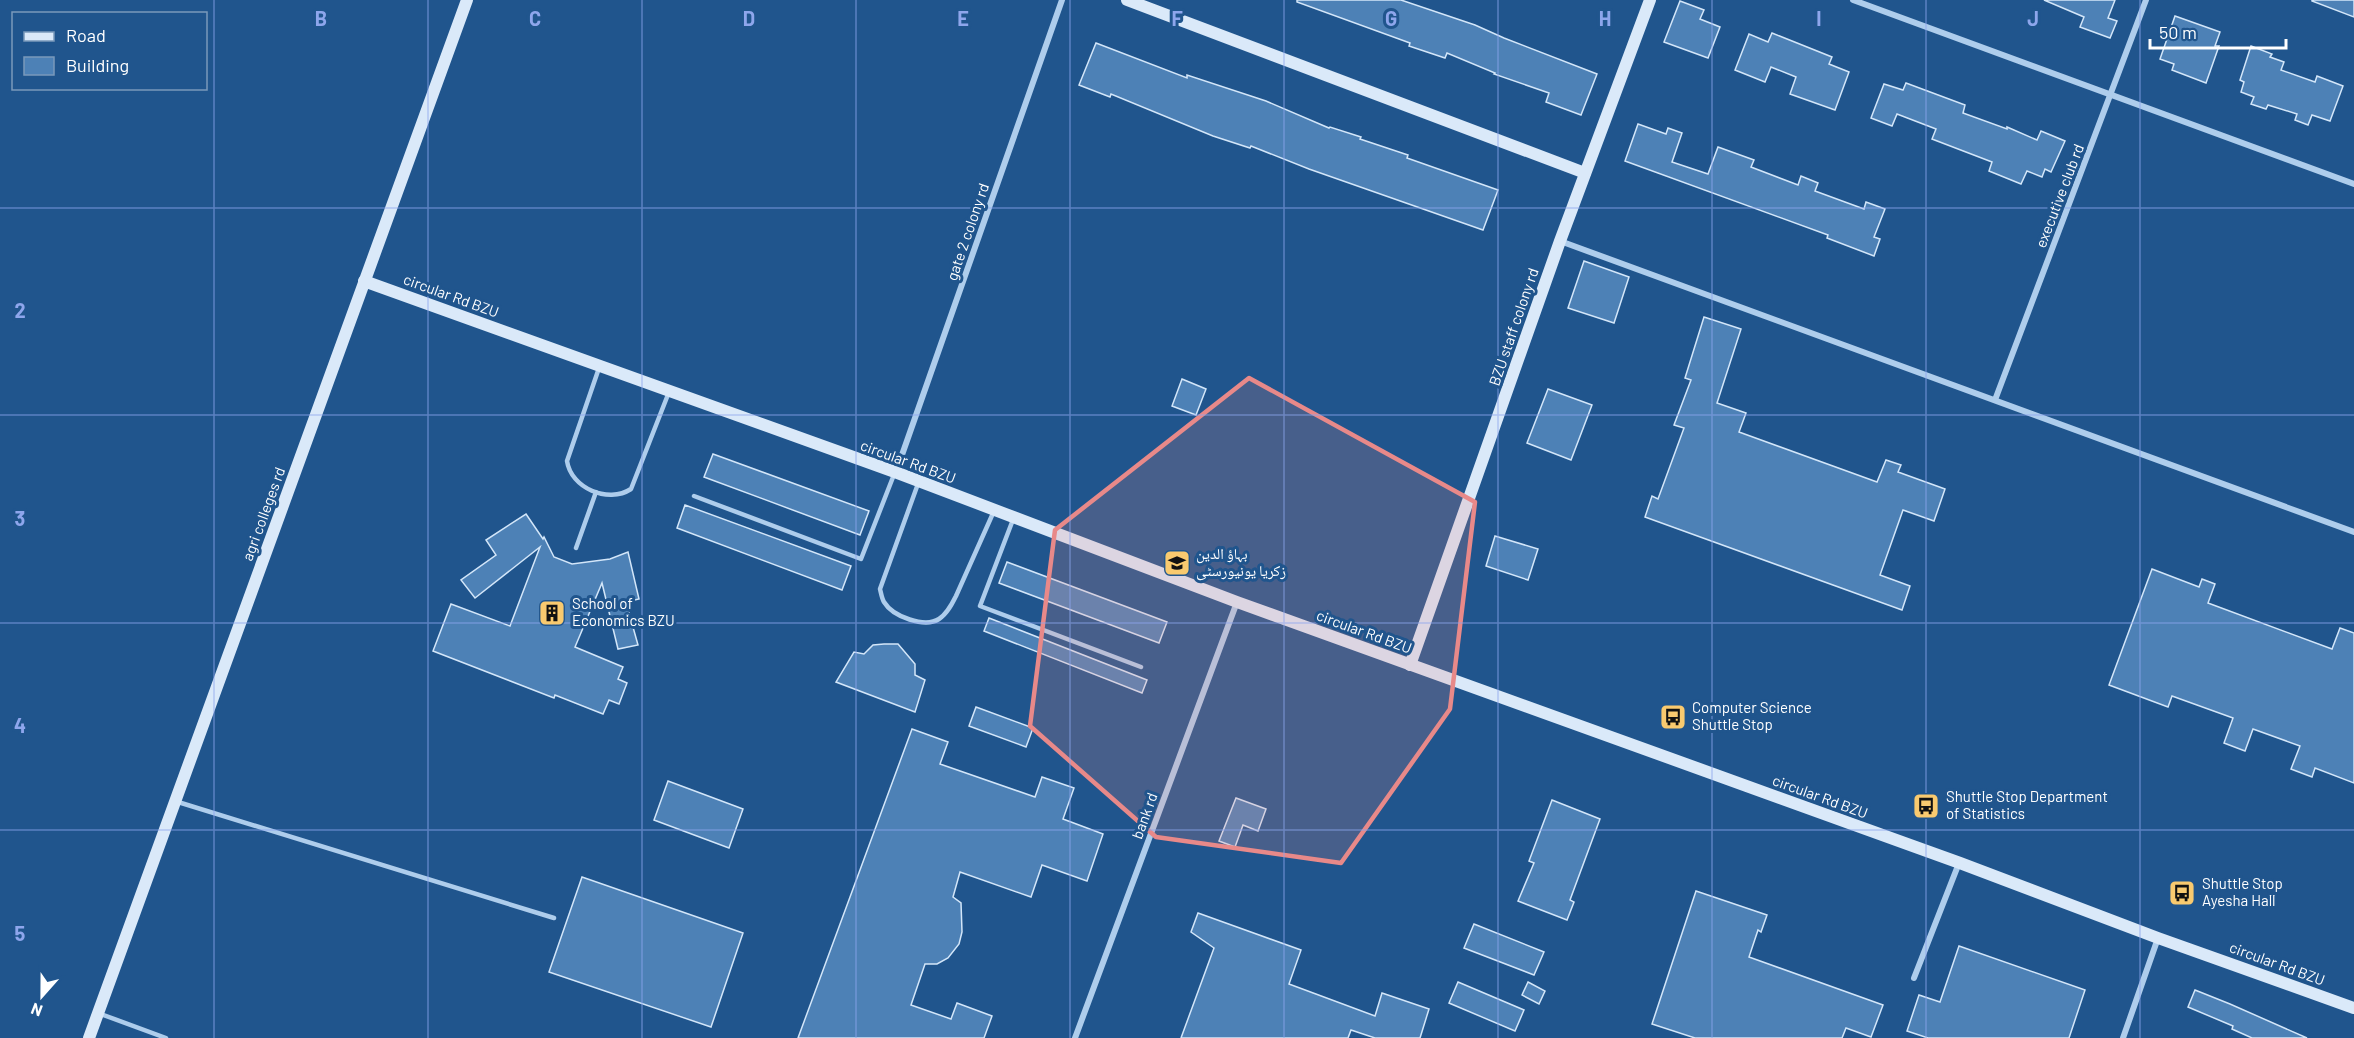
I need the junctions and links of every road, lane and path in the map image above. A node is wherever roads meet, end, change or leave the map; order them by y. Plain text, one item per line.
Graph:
1 (467, 0) edge
2 (1062, 0) edge
3 (1127, 0) edge
4 (1650, 0) edge
5 (1853, 0) edge
6 (2146, 0) edge
7 (2111, 95) junction
8 (1585, 173) junction
9 (2354, 184) edge
10 (1560, 241) junction
11 (364, 281) junction
12 (600, 366) junction
13 (669, 391) junction
14 (1995, 400) junction
15 (896, 472) junction
16 (919, 481) junction
17 (596, 492) junction
18 (694, 496) dead end
19 (995, 510) junction
20 (1014, 517) junction
21 (2354, 532) edge
22 (576, 548) dead end
23 (1237, 602) junction
24 (1410, 665) junction
25 (1142, 668) dead end
26 (175, 801) junction
27 (1960, 862) junction
28 (554, 918) dead end
29 (2158, 938) junction
30 (1914, 978) dead end
31 (2354, 1008) edge
32 (98, 1013) junction
33 (89, 1038) edge
34 (166, 1038) edge
35 (1075, 1038) edge
36 (2123, 1038) edge

1 - 11 street, agri colleges rd
2 - 15 street, gate 2 colony rd
3 - 8 street
4 - 8 street, BZU staff colony rd
5 - 7 street
6 - 7 street, executive club rd
7 - 9 street
7 - 14 street, executive club rd
8 - 10 street, BZU staff colony rd
10 - 14 street
10 - 24 street, BZU staff colony rd
11 - 12 street, circular Rd BZU
11 - 26 street, agri colleges rd
12 - 13 street, circular Rd BZU
12 - 17 lane
13 - 15 street, circular Rd BZU
13 - 17 lane
14 - 21 street
15 - 16 street, circular Rd BZU
15 - 18 lane
16 - 19 street, circular Rd BZU
16 - 19 lane
17 - 22 lane
19 - 20 street, circular Rd BZU
20 - 23 street, circular Rd BZU
20 - 25 lane
23 - 24 street, circular Rd BZU
23 - 35 street, bank rd
24 - 27 street, circular Rd BZU
26 - 28 lane
26 - 32 street, agri colleges rd
27 - 29 street, circular Rd BZU
27 - 30 street
29 - 31 street, circular Rd BZU
29 - 36 street
32 - 33 street, agri colleges rd
32 - 34 lane

